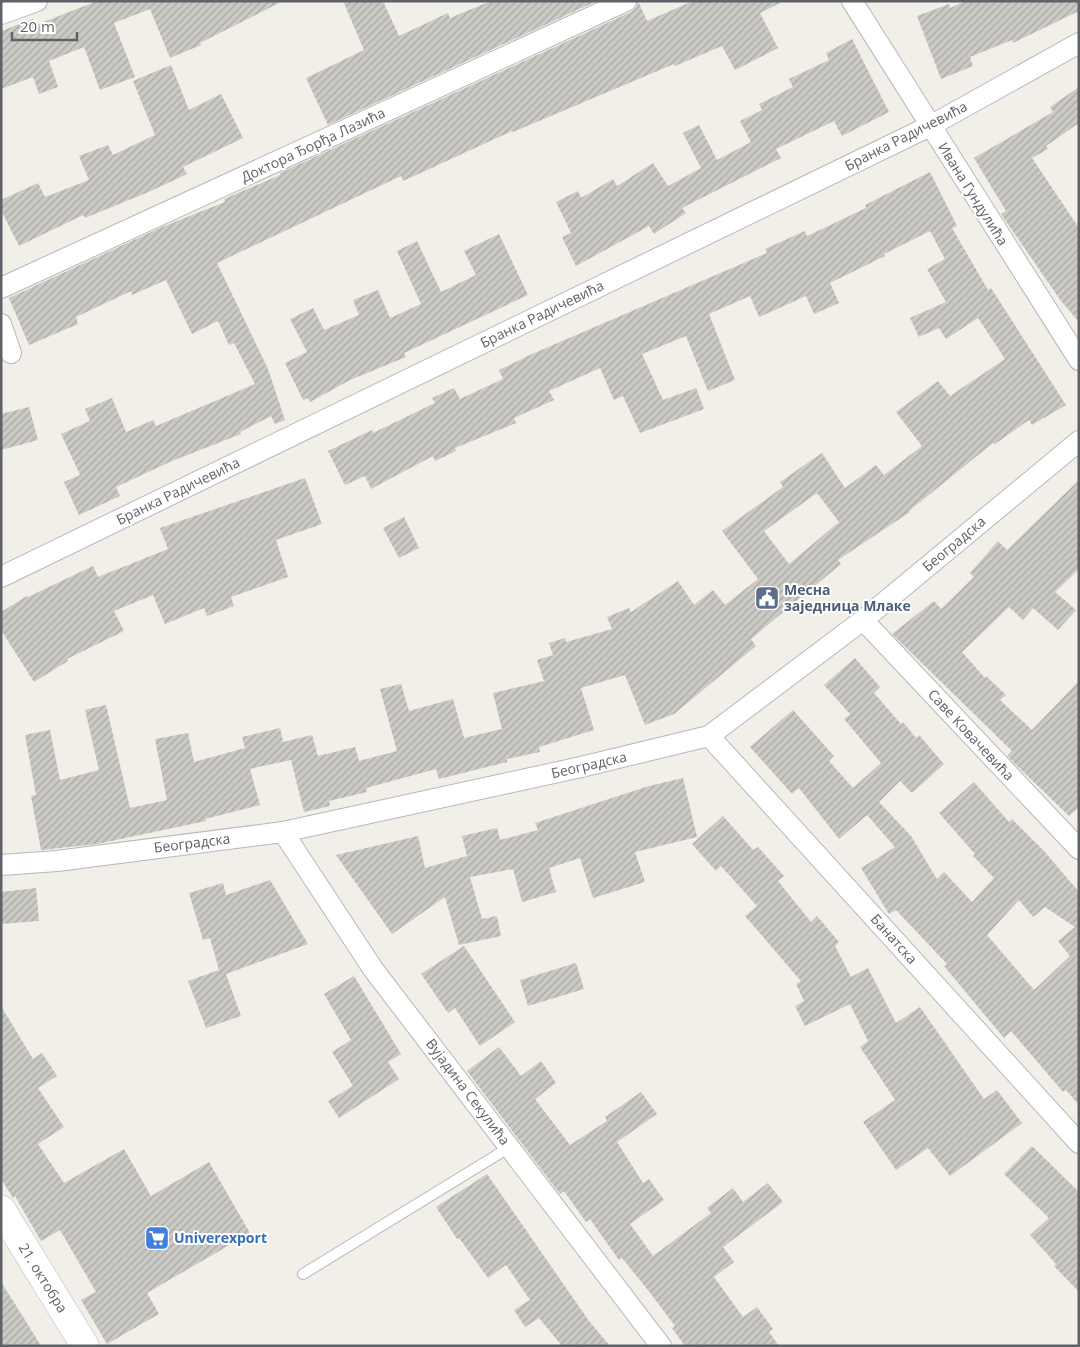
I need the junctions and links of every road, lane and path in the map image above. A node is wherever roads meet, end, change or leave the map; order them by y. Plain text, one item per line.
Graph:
1 (37, 1) edge
2 (626, 1) edge
3 (852, 1) edge
4 (1, 14) edge
5 (1079, 42) edge
6 (930, 126) junction
7 (1, 288) edge
8 (1, 324) edge
9 (11, 353) dead end
10 (1079, 360) edge
11 (1079, 441) edge
12 (1, 577) edge
13 (864, 620) junction
14 (709, 736) junction
15 (283, 832) junction
16 (1079, 849) edge
17 (1, 865) edge
18 (1079, 1143) edge
19 (510, 1147) junction
20 (1, 1209) edge
21 (303, 1274) dead end
22 (85, 1346) edge
23 (661, 1346) edge

1 - 4 street
2 - 7 street, Доктора Ђорђа Лазића
3 - 6 street, Ивана Гундулића
5 - 6 street, Бранка Радичевића
6 - 10 street, Ивана Гундулића
6 - 12 street, Бранка Радичевића
8 - 9 street
11 - 13 street, Београдска
13 - 14 street, Београдска
13 - 16 street, Саве Ковачевића
14 - 15 street, Београдска
14 - 18 street, Банатска
15 - 17 street, Београдска
15 - 19 street, Вујадина Секулића
19 - 21 lane
19 - 23 street, Вујадина Секулића
20 - 22 street, 21. октобра

